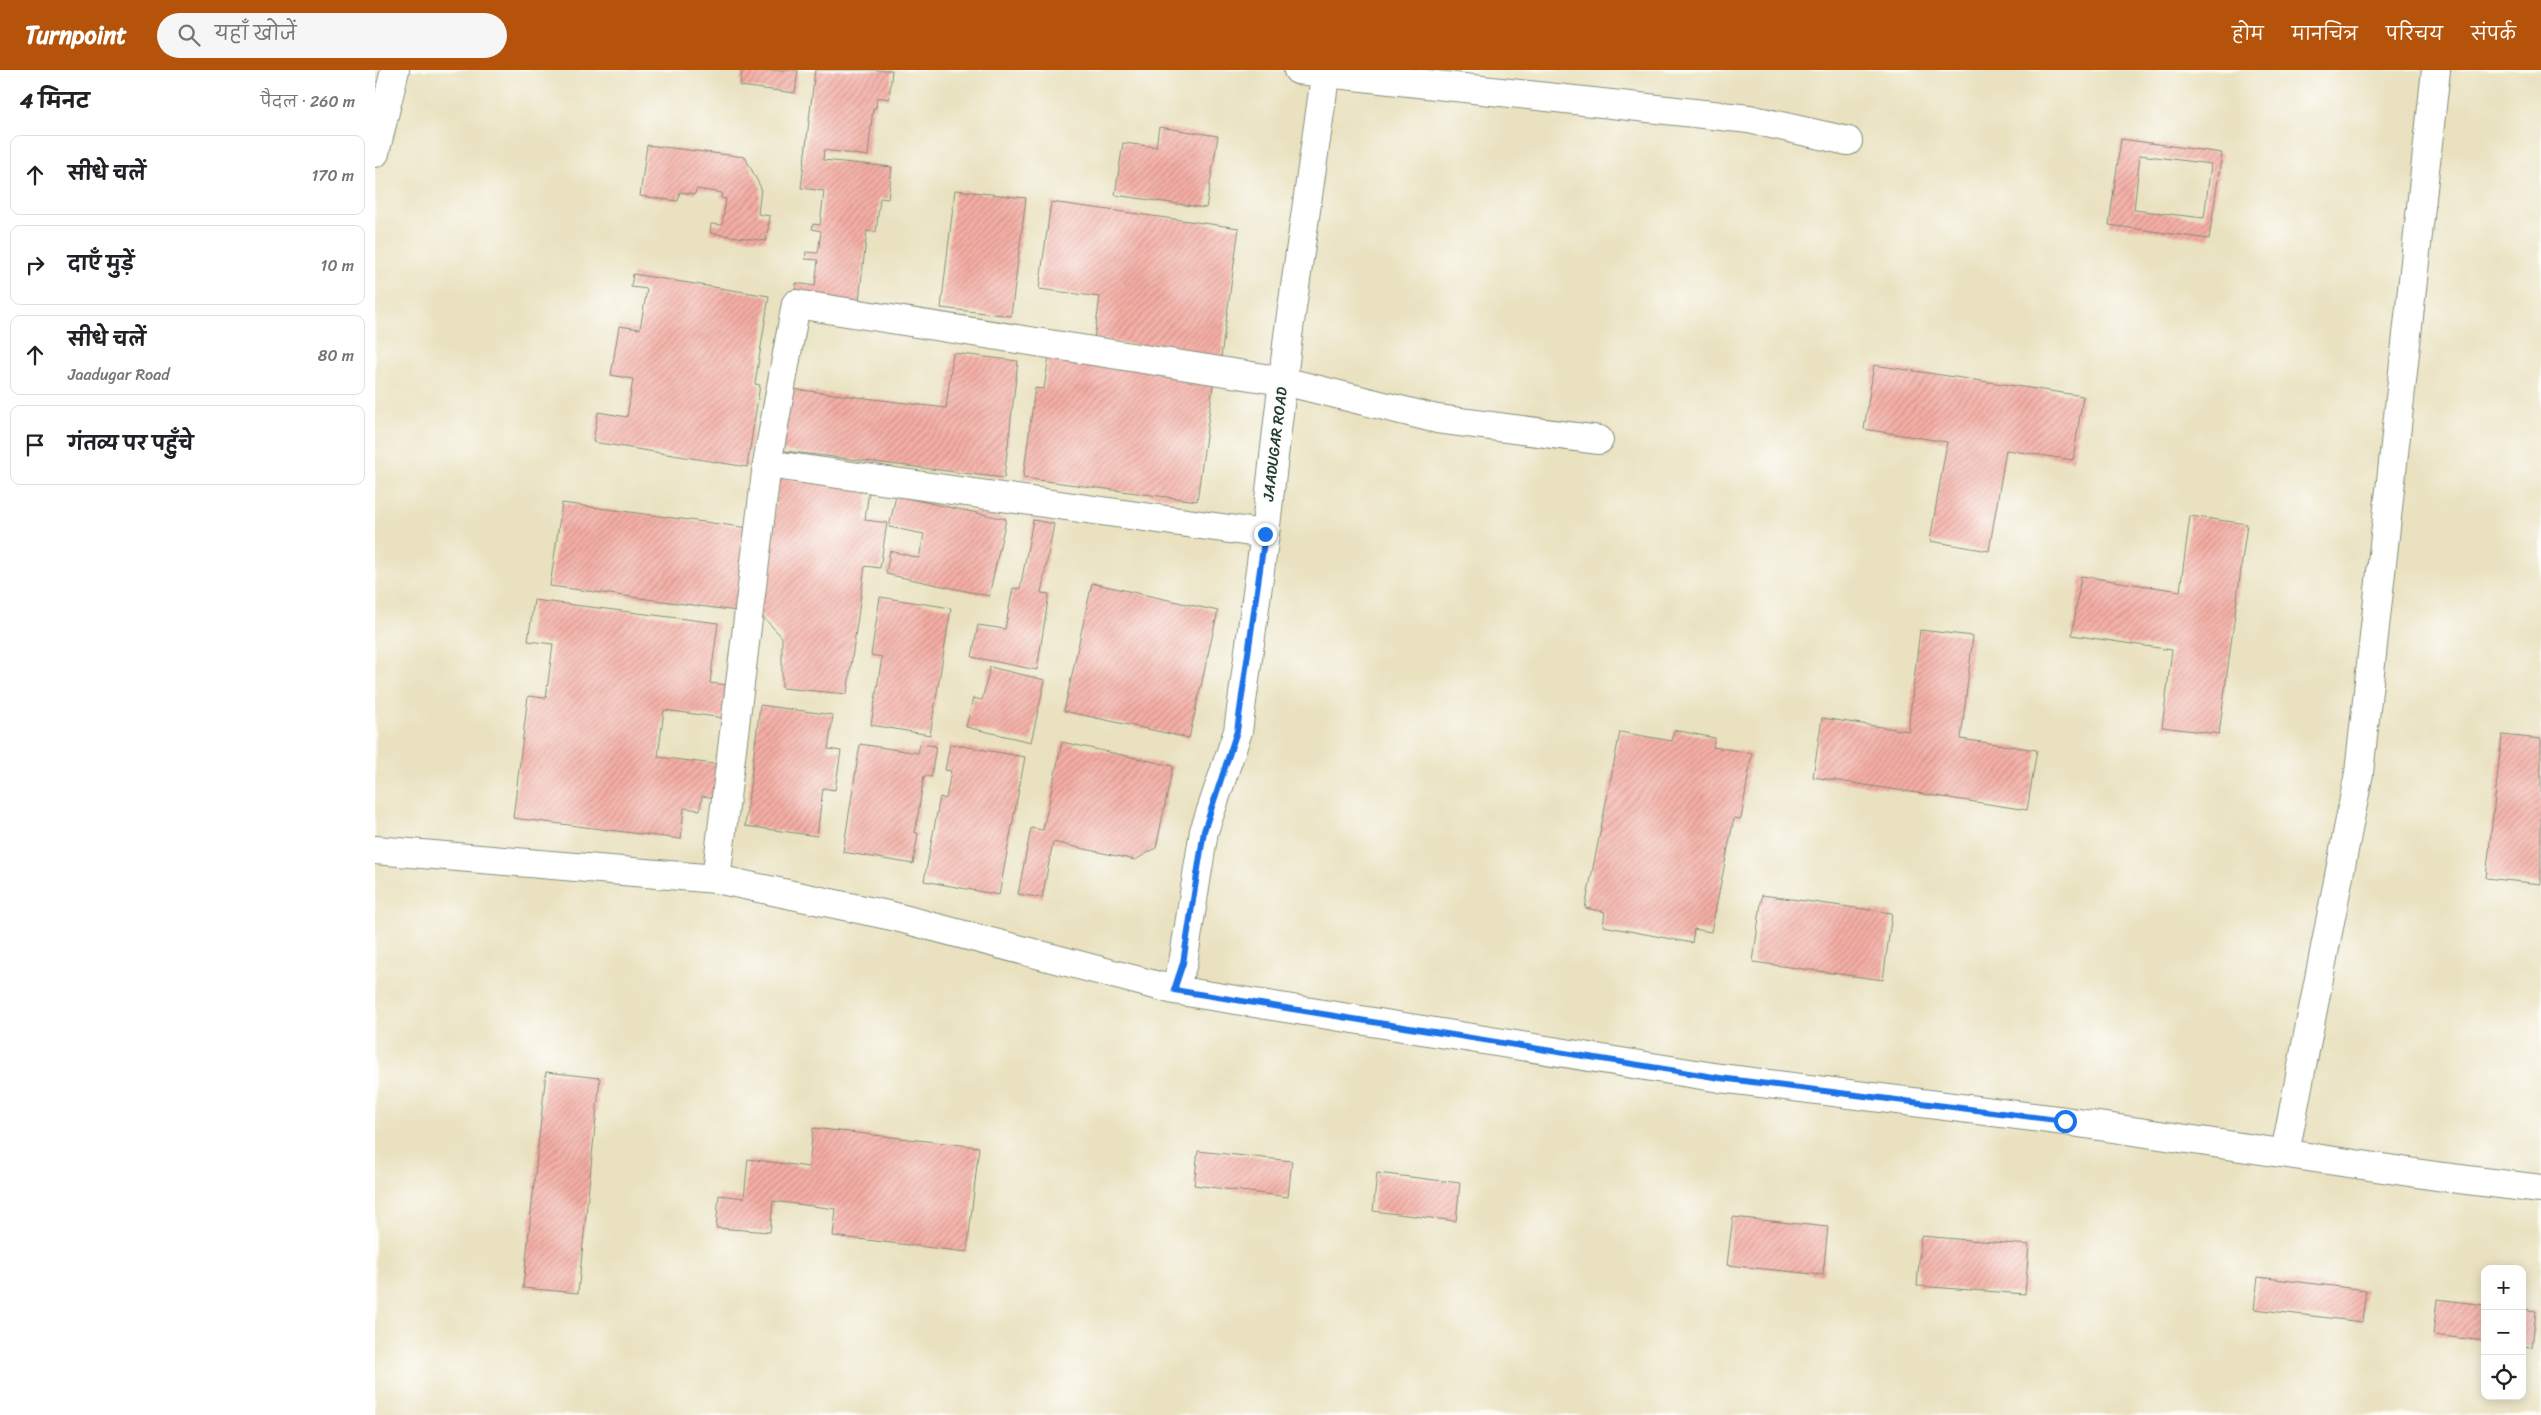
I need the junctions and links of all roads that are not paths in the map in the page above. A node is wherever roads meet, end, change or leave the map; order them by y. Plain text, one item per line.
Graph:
1 (395, 70) edge
2 (1298, 70) edge
3 (2436, 70) edge
4 (1326, 72) edge
5 (1848, 141) dead end
6 (375, 153) edge
7 (1283, 381) junction
8 (1599, 440) dead end
9 (767, 464) junction
10 (1265, 534) junction
11 (375, 850) edge
12 (716, 880) junction
13 (1174, 990) junction
14 (2285, 1153) junction
15 (2541, 1188) edge

1 - 6 street
2 - 4 street
3 - 14 street
4 - 5 street
4 - 7 street, JAADUGAR ROAD
7 - 8 street
7 - 9 street
7 - 10 street, JAADUGAR ROAD
9 - 10 street
9 - 12 street
10 - 13 street, JAADUGAR ROAD
11 - 12 street
12 - 13 street
13 - 14 street
14 - 15 street

